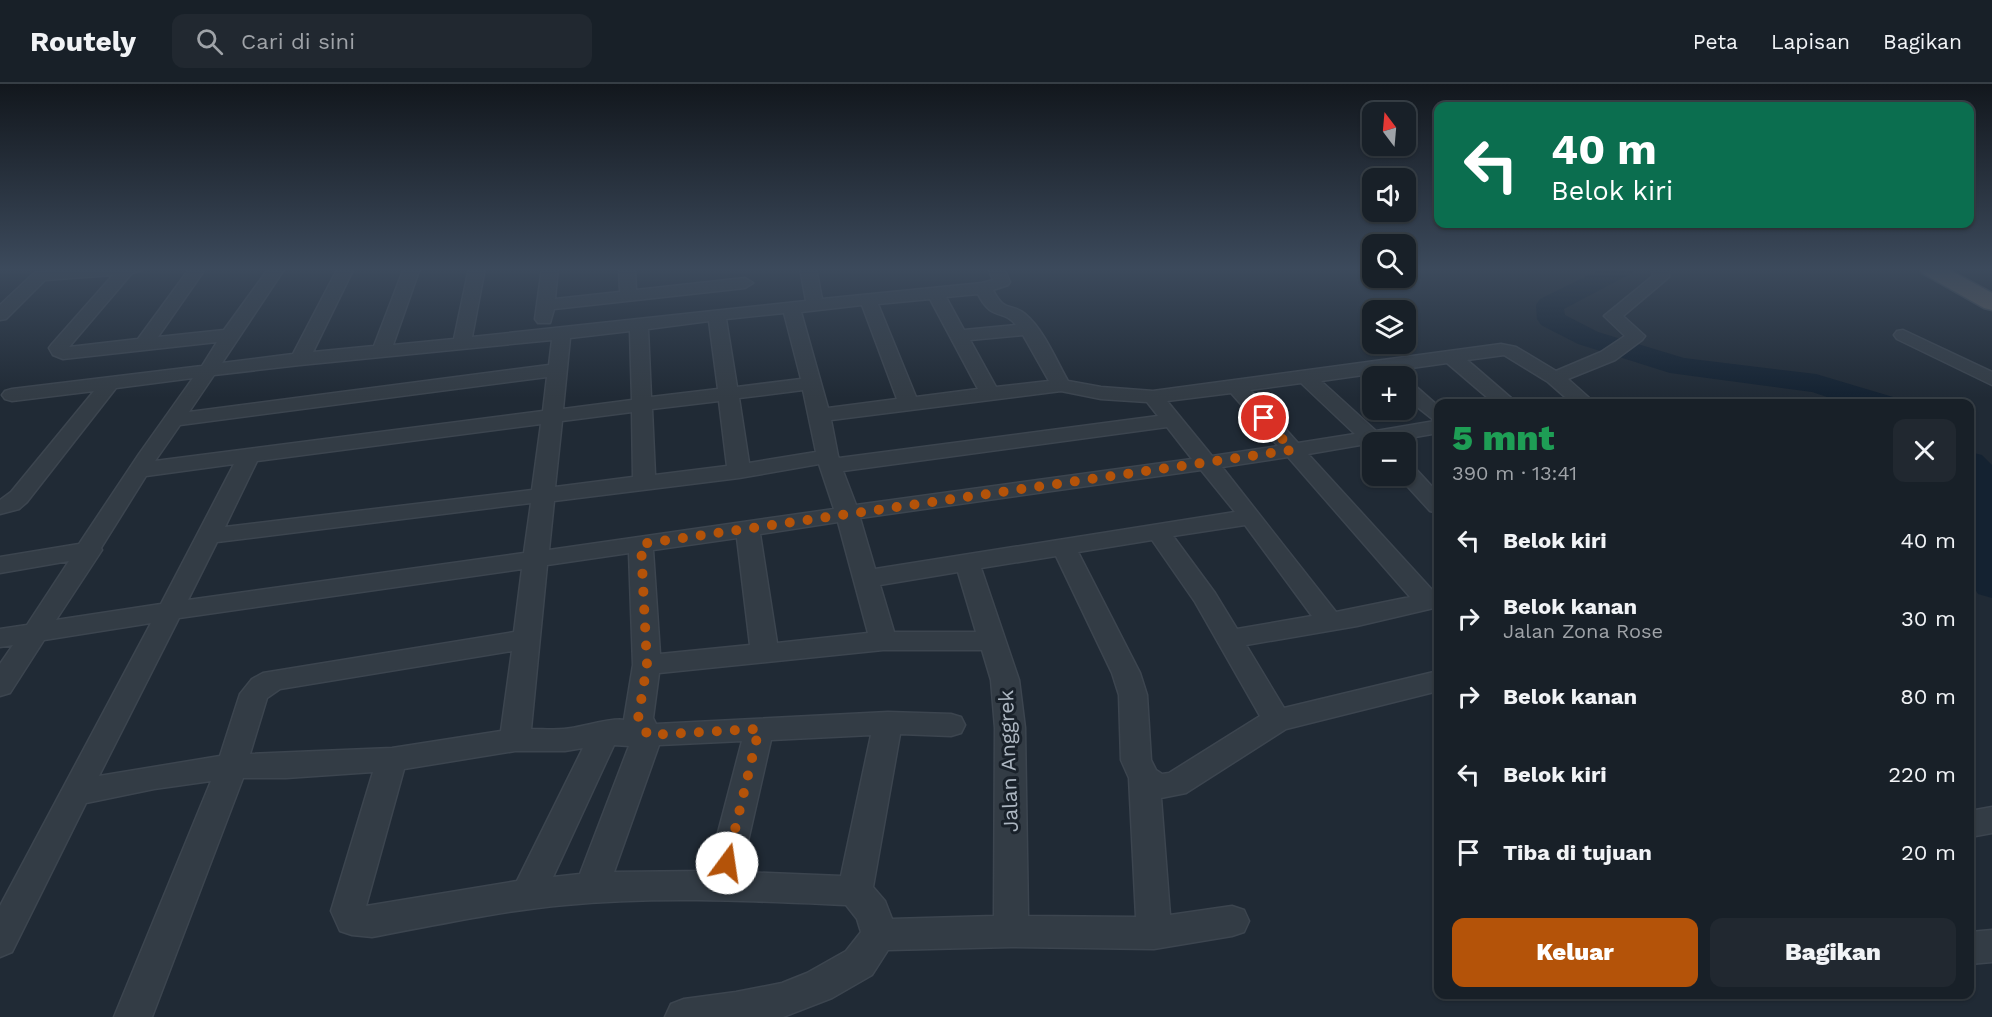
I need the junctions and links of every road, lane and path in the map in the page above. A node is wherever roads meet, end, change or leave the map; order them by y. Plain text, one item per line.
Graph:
1 (92, 312) edge
2 (167, 312) edge
3 (246, 312) edge
4 (324, 312) edge
5 (396, 312) edge
6 (468, 312) edge
7 (544, 312) edge
8 (747, 312) joint
9 (752, 312) edge
10 (792, 312) edge
11 (873, 312) edge
12 (946, 312) edge
13 (1005, 312) edge
14 (1618, 312) edge
15 (717, 315) junction
16 (639, 324) junction
17 (1029, 329) junction
18 (562, 334) junction
19 (230, 335) junction
20 (1903, 335) dead end
21 (543, 336) junction
22 (960, 336) junction
23 (144, 344) junction
24 (462, 344) junction
25 (382, 350) junction
26 (1452, 357) junction
27 (300, 359) junction
28 (1413, 366) edge
29 (210, 370) junction
30 (556, 370) junction
31 (1362, 374) edge
32 (1307, 378) junction
33 (1555, 378) junction
34 (1992, 378) edge
35 (110, 383) junction
36 (812, 383) junction
37 (1061, 385) junction
38 (1236, 386) junction
39 (990, 393) junction
40 (728, 394) junction
41 (1153, 397) junction
42 (1416, 397) edge
43 (1502, 399) edge
44 (1580, 399) edge
45 (4, 400) edge
46 (643, 404) junction
47 (909, 404) junction
48 (1434, 412) edge
49 (820, 415) junction
50 (552, 416) junction
51 (174, 420) junction
52 (1172, 420) junction
53 (1434, 428) edge
54 (1364, 432) edge
55 (1413, 432) edge
56 (1362, 441) edge
57 (1292, 450) junction
58 (249, 456) junction
59 (829, 461) junction
60 (1208, 463) junction
61 (139, 470) junction
62 (739, 471) junction
63 (644, 482) junction
64 (1416, 483) edge
65 (543, 495) junction
66 (1434, 502) edge
67 (0, 507) edge
68 (847, 513) junction
69 (1250, 517) junction
70 (748, 529) junction
71 (1158, 532) junction
72 (210, 536) junction
73 (641, 544) junction
74 (1064, 547) junction
75 (90, 550) junction
76 (536, 559) junction
77 (967, 562) junction
78 (0, 565) edge
79 (865, 579) junction
80 (1433, 600) edge
81 (171, 611) junction
82 (1329, 621) junction
83 (35, 632) junction
84 (0, 638) edge
85 (528, 639) junction
86 (1228, 639) junction
87 (993, 640) junction
88 (883, 641) junction
89 (765, 654) junction
90 (647, 665) junction
91 (0, 686) edge
92 (1434, 687) edge
93 (1277, 720) junction
94 (888, 723) junction
95 (951, 725) dead end
96 (643, 727) junction
97 (759, 729) junction
98 (605, 734) junction
99 (515, 740) junction
100 (392, 759) junction
101 (232, 766) junction
102 (1144, 778) junction
103 (74, 793) junction
104 (1992, 820) edge
105 (1974, 823) edge
106 (722, 885) junction
107 (592, 888) junction
108 (855, 891) junction
109 (528, 894) junction
110 (1232, 921) dead end
111 (1011, 931) junction
112 (1154, 933) junction
113 (879, 935) junction
114 (0, 941) edge
115 (1992, 945) edge
116 (1974, 947) edge
117 (133, 1017) edge
118 (684, 1017) edge

1 - 23 street
2 - 23 street
3 - 19 street
4 - 27 street
5 - 25 street
6 - 24 street
7 - 21 street
8 - 9 street
8 - 15 street
10 - 36 street
11 - 47 street
12 - 22 street
13 - 17 street
14 - 33 street
15 - 16 street
15 - 40 street
16 - 18 street
16 - 46 street
17 - 22 street
17 - 37 street
18 - 21 street
18 - 30 street
19 - 23 street
19 - 29 street
20 - 34 street
21 - 24 street
22 - 39 street
24 - 25 street
25 - 27 street
26 - 28 street
26 - 33 street
26 - 43 street
27 - 29 street
29 - 35 street
29 - 51 street
30 - 50 street
30 - 51 street
31 - 32 street
32 - 38 street
32 - 54 street
33 - 44 street
35 - 45 street
35 - 67 street
36 - 40 street
36 - 49 street
37 - 39 street
37 - 41 street
38 - 41 street
38 - 57 street
39 - 47 street
40 - 46 street
40 - 62 street
41 - 52 street
42 - 48 street
46 - 50 street
46 - 63 street
47 - 49 street
49 - 59 street
50 - 58 street
50 - 65 street
51 - 61 street
52 - 59 street
52 - 60 street
53 - 55 street
56 - 57 street
57 - 60 street
57 - 80 street
58 - 61 street
58 - 72 street
59 - 62 street
59 - 68 street
60 - 68 street
60 - 69 street
61 - 75 street
62 - 63 street
63 - 65 street
64 - 66 street
65 - 72 street
65 - 76 street
68 - 70 street
68 - 79 street
69 - 71 street
69 - 82 street
70 - 73 street
70 - 89 street
71 - 74 street
71 - 86 street
72 - 81 street
73 - 76 street
73 - 90 street
74 - 77 street
74 - 102 street
75 - 78 street
75 - 83 street
76 - 81 street
76 - 85 street
77 - 79 street
77 - 87 street, Jalan Anggrek
79 - 88 street
80 - 82 street
81 - 83 street
81 - 103 street
82 - 86 street
83 - 84 street
83 - 91 street
85 - 99 street
85 - 101 street
86 - 93 street
87 - 88 street
87 - 111 street, Jalan Anggrek
88 - 89 street
89 - 90 street
90 - 96 street
92 - 93 street
93 - 102 street
94 - 95 street
94 - 97 street
94 - 108 street
96 - 97 street
96 - 98 street
96 - 107 street
97 - 106 street
98 - 99 street
98 - 109 street
99 - 100 street
100 - 101 street
100 - 109 street
101 - 103 street
101 - 117 street
102 - 112 street
103 - 114 street
104 - 105 street
106 - 107 street
106 - 108 street
107 - 109 street
108 - 113 street
110 - 112 street
111 - 112 street
111 - 113 street
113 - 118 street
115 - 116 street

